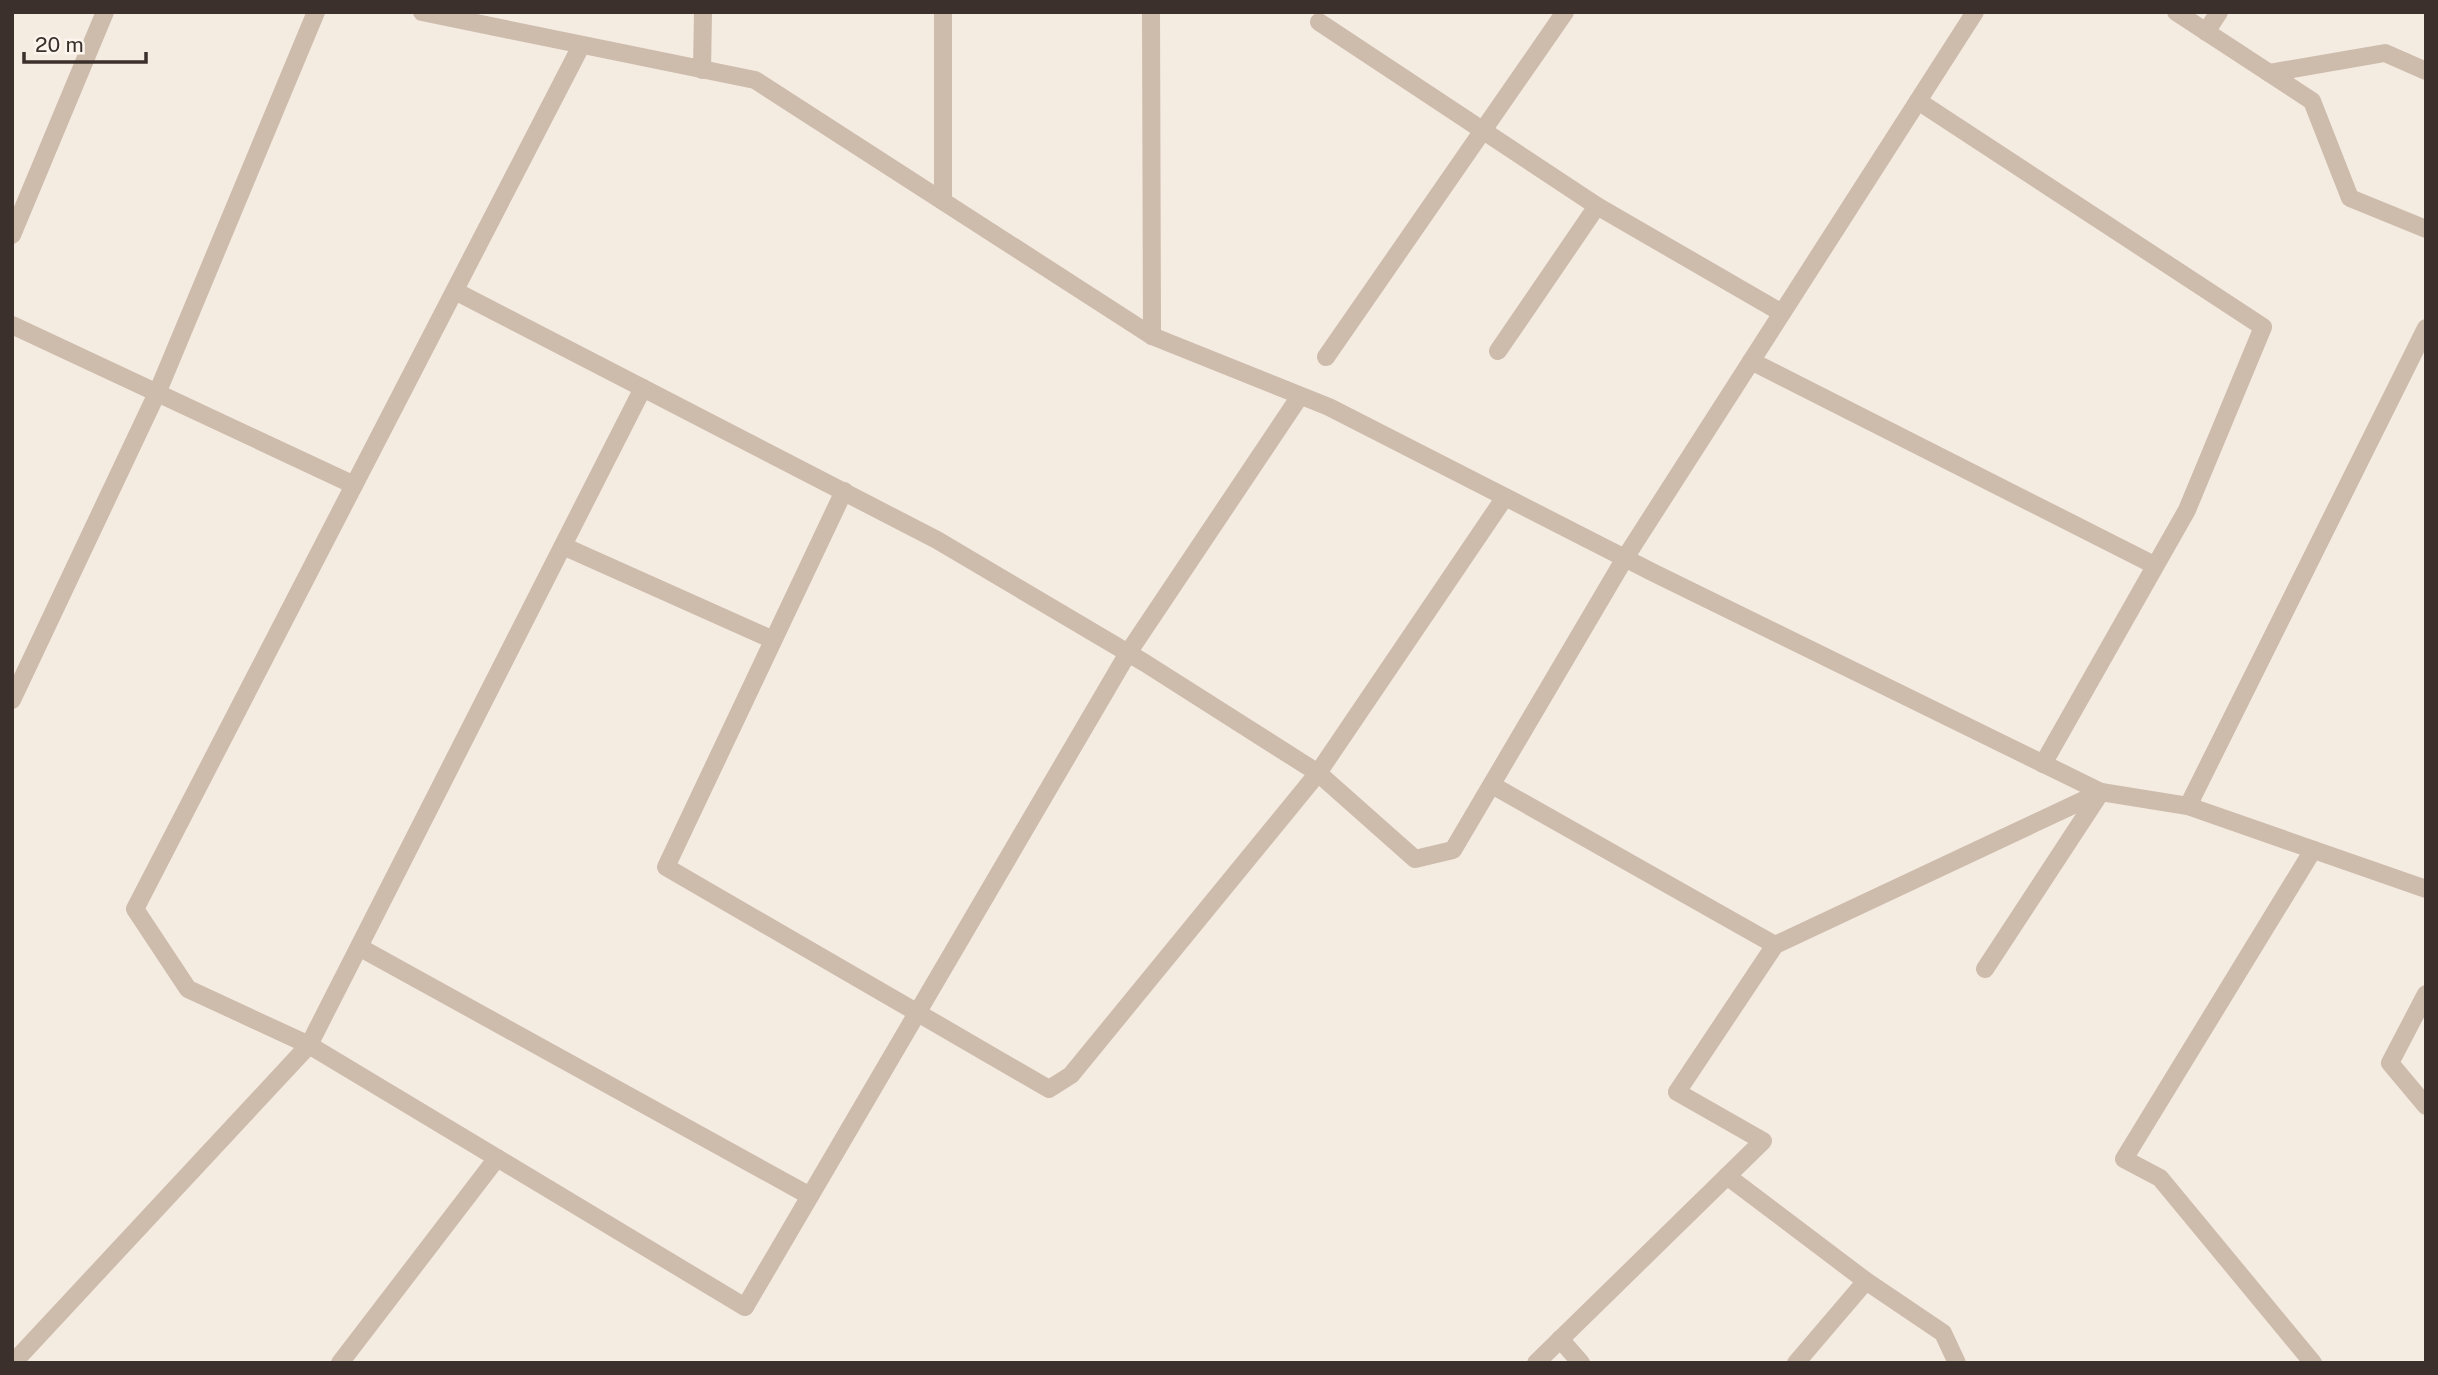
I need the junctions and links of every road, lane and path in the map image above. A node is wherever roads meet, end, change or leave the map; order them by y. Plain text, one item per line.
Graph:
1 (104, 12) edge
2 (316, 12) edge
3 (422, 12) edge
4 (702, 12) edge
5 (943, 12) edge
6 (1151, 12) edge
7 (1565, 12) edge
8 (1975, 12) edge
9 (2176, 12) edge
10 (2219, 12) edge
11 (1319, 22) dead end
12 (2206, 32) junction
13 (581, 46) junction
14 (702, 70) junction
15 (2426, 71) edge
16 (2269, 73) junction
17 (1918, 101) junction
18 (1483, 131) junction
19 (943, 201) junction
20 (1597, 206) junction
21 (2426, 229) edge
22 (12, 235) edge
23 (455, 290) junction
24 (1782, 313) junction
25 (12, 325) edge
26 (2426, 328) edge
27 (1152, 336) junction
28 (1498, 351) dead end
29 (1326, 357) dead end
30 (1751, 361) junction
31 (643, 388) junction
32 (158, 391) junction
33 (1300, 396) junction
34 (354, 485) junction
35 (844, 491) junction
36 (1505, 497) junction
37 (563, 546) junction
38 (1625, 558) junction
39 (2154, 565) junction
40 (771, 639) junction
41 (1128, 653) junction
42 (12, 700) edge
43 (2043, 764) junction
44 (1318, 774) junction
45 (1492, 785) junction
46 (2101, 792) junction
47 (2188, 806) junction
48 (2313, 850) junction
49 (2426, 889) edge
50 (1775, 945) junction
51 (359, 947) junction
52 (1985, 969) dead end
53 (2426, 994) edge
54 (917, 1012) junction
55 (309, 1045) junction
56 (2426, 1106) edge
57 (497, 1158) junction
58 (1727, 1176) junction
59 (810, 1196) junction
60 (1866, 1280) junction
61 (1560, 1339) junction
62 (13, 1363) edge
63 (340, 1363) edge
64 (1536, 1363) edge
65 (1581, 1363) edge
66 (1796, 1363) edge
67 (1957, 1363) edge
68 (2313, 1363) edge

1 - 22 street
2 - 32 street
3 - 13 street
4 - 14 street
5 - 19 street
6 - 27 street
7 - 18 street
8 - 17 street
9 - 12 street
10 - 12 street
11 - 18 street
12 - 16 street
13 - 14 street
13 - 23 street
14 - 19 street
15 - 16 street
16 - 21 street
17 - 24 street
17 - 39 street
18 - 20 street
18 - 29 street
19 - 27 street
20 - 24 street
20 - 28 street
23 - 31 street
23 - 34 street
24 - 30 street
25 - 32 street
26 - 47 street
27 - 33 street
30 - 38 street
30 - 39 street
31 - 35 street
31 - 37 street
32 - 34 street
32 - 42 street
33 - 36 street
33 - 41 street
34 - 55 street
35 - 40 street
35 - 41 street
36 - 38 street
36 - 44 street
37 - 40 street
37 - 51 street
38 - 43 street
38 - 45 street
39 - 43 street
40 - 54 street
41 - 44 street
41 - 54 street
43 - 46 street
44 - 45 street
44 - 54 street
45 - 50 street
46 - 47 street
46 - 50 street
46 - 52 street
47 - 48 street
48 - 49 street
48 - 68 street
50 - 58 street
51 - 55 street
51 - 59 street
53 - 56 street
54 - 59 street
55 - 57 street
55 - 62 street
57 - 59 street
57 - 63 street
58 - 60 street
58 - 61 street
60 - 66 street
60 - 67 street
61 - 64 street
61 - 65 street

